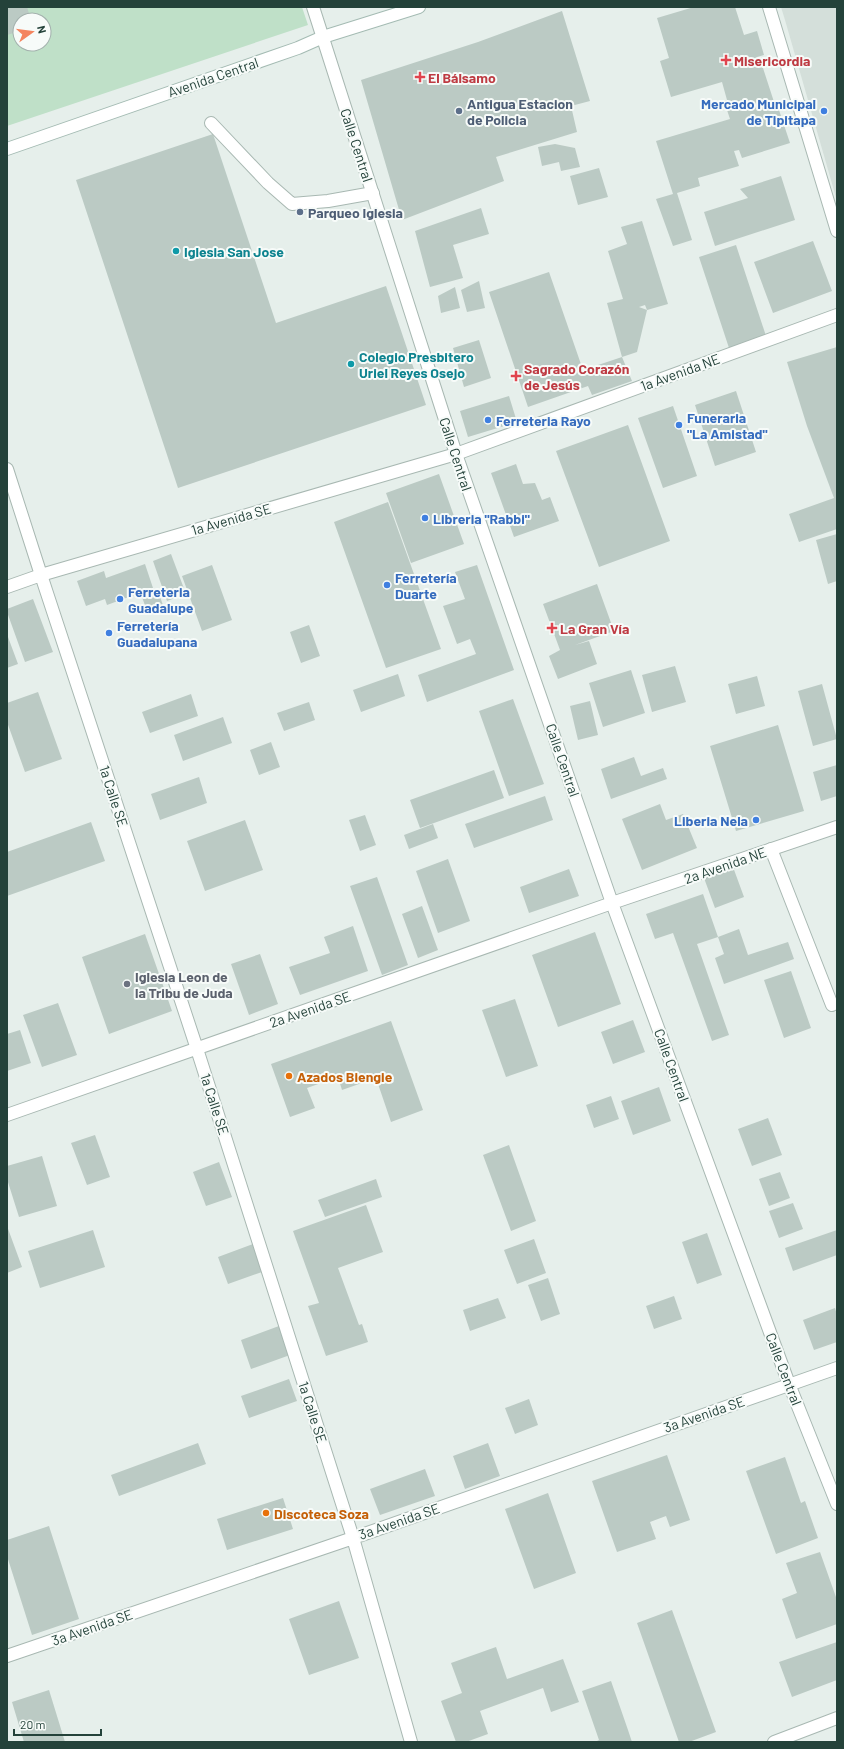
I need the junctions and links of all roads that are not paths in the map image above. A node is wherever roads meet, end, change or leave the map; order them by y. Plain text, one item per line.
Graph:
1 (313, 7) edge
2 (419, 7) edge
3 (768, 7) edge
4 (323, 37) junction
5 (211, 123) dead end
6 (7, 149) edge
7 (373, 193) junction
8 (837, 232) edge
9 (837, 315) edge
10 (456, 454) junction
11 (7, 469) edge
12 (41, 575) junction
13 (7, 587) edge
14 (837, 827) edge
15 (771, 849) junction
16 (612, 903) junction
17 (832, 1005) dead end
18 (197, 1049) junction
19 (7, 1115) edge
20 (837, 1368) edge
21 (789, 1384) junction
22 (837, 1504) edge
23 (353, 1538) junction
24 (7, 1656) edge
25 (837, 1718) edge
26 (411, 1742) edge
27 (774, 1742) edge

1 - 4 street, Calle Central
2 - 4 street, Avenida Central
3 - 8 street
4 - 6 street, Avenida Central
4 - 7 street, Calle Central
5 - 7 street
7 - 10 street, Calle Central
9 - 10 street, 1a Avenida NE
10 - 12 street, 1a Avenida SE
10 - 16 street, Calle Central
11 - 12 street, 1a Calle SE
12 - 13 street, 1a Avenida SE
12 - 18 street, 1a Calle SE
14 - 15 street, 2a Avenida NE
15 - 16 street, 2a Avenida NE
15 - 17 street
16 - 18 street, 2a Avenida SE
16 - 21 street, Calle Central
18 - 19 street, 2a Avenida SE
18 - 23 street, 1a Calle SE
20 - 21 street, 3a Avenida SE
21 - 22 street, Calle Central
21 - 23 street, 3a Avenida SE
23 - 24 street, 3a Avenida SE
23 - 26 street, 1a Calle SE
25 - 27 street

